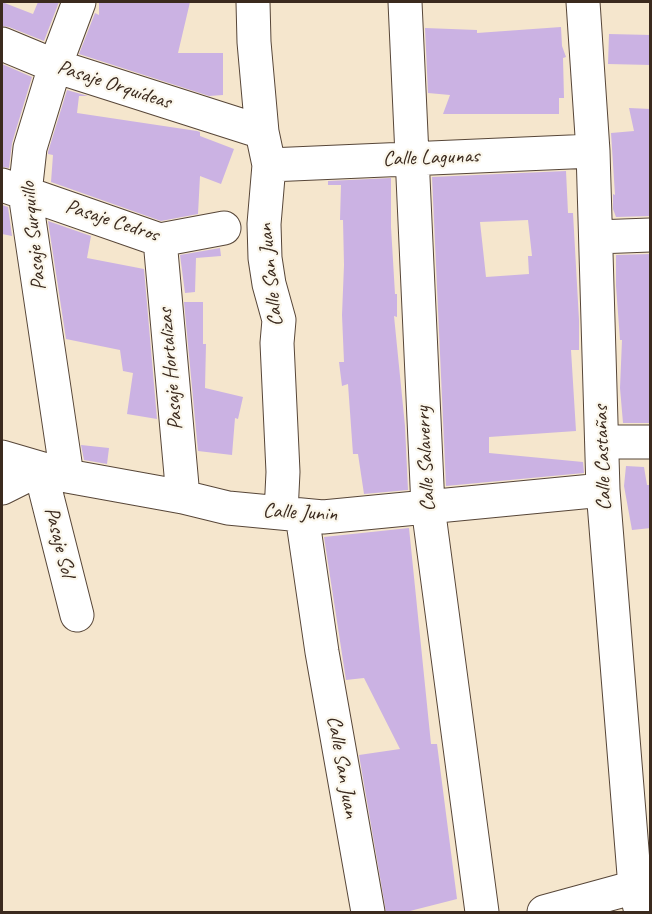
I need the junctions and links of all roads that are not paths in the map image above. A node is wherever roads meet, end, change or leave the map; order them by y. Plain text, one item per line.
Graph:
1 (79, 2) edge
2 (253, 2) edge
3 (405, 2) edge
4 (584, 2) edge
5 (2, 44) edge
6 (55, 66) junction
7 (247, 128) junction
8 (593, 151) junction
9 (412, 158) junction
10 (269, 165) junction
11 (14, 189) edge
12 (224, 228) dead end
13 (651, 235) edge
14 (596, 237) junction
15 (160, 240) junction
16 (602, 442) junction
17 (651, 442) edge
18 (2, 457) edge
19 (54, 472) junction
20 (2, 488) edge
21 (603, 490) junction
22 (183, 497) junction
23 (428, 507) junction
24 (291, 514) junction
25 (77, 615) dead end
26 (642, 894) edge
27 (368, 912) edge
28 (482, 912) edge
29 (544, 912) edge

1 - 6 street, Pasaje Surquillo
2 - 7 street, Calle San Juan
3 - 9 street, Calle Salaverry
4 - 8 street, Calle Castañas
5 - 6 street, Pasaje Orquídeas
6 - 7 street, Pasaje Orquídeas
6 - 11 street, Pasaje Surquillo
7 - 10 street, Calle San Juan
8 - 9 street, Calle Lagunas
8 - 14 street, Calle Castañas
9 - 10 street, Calle Lagunas
9 - 23 street, Calle Salaverry
10 - 24 street, Calle San Juan
11 - 15 street, Pasaje Cedros
11 - 19 street, Pasaje Surquillo
12 - 15 street, Pasaje Cedros
13 - 14 street
14 - 16 street, Calle Castañas
15 - 22 street, Pasaje Hortalizas
16 - 17 street
16 - 21 street, Calle Castañas
18 - 19 street, Calle Junin
19 - 20 street
19 - 22 street, Calle Junin
19 - 25 street, Pasaje Sol
21 - 23 street, Calle Junin
21 - 26 street, Calle Castañas
22 - 24 street, Calle Junin
23 - 24 street, Calle Junin
23 - 28 street, Calle Salaverry
24 - 27 street, Calle San Juan
26 - 29 street

